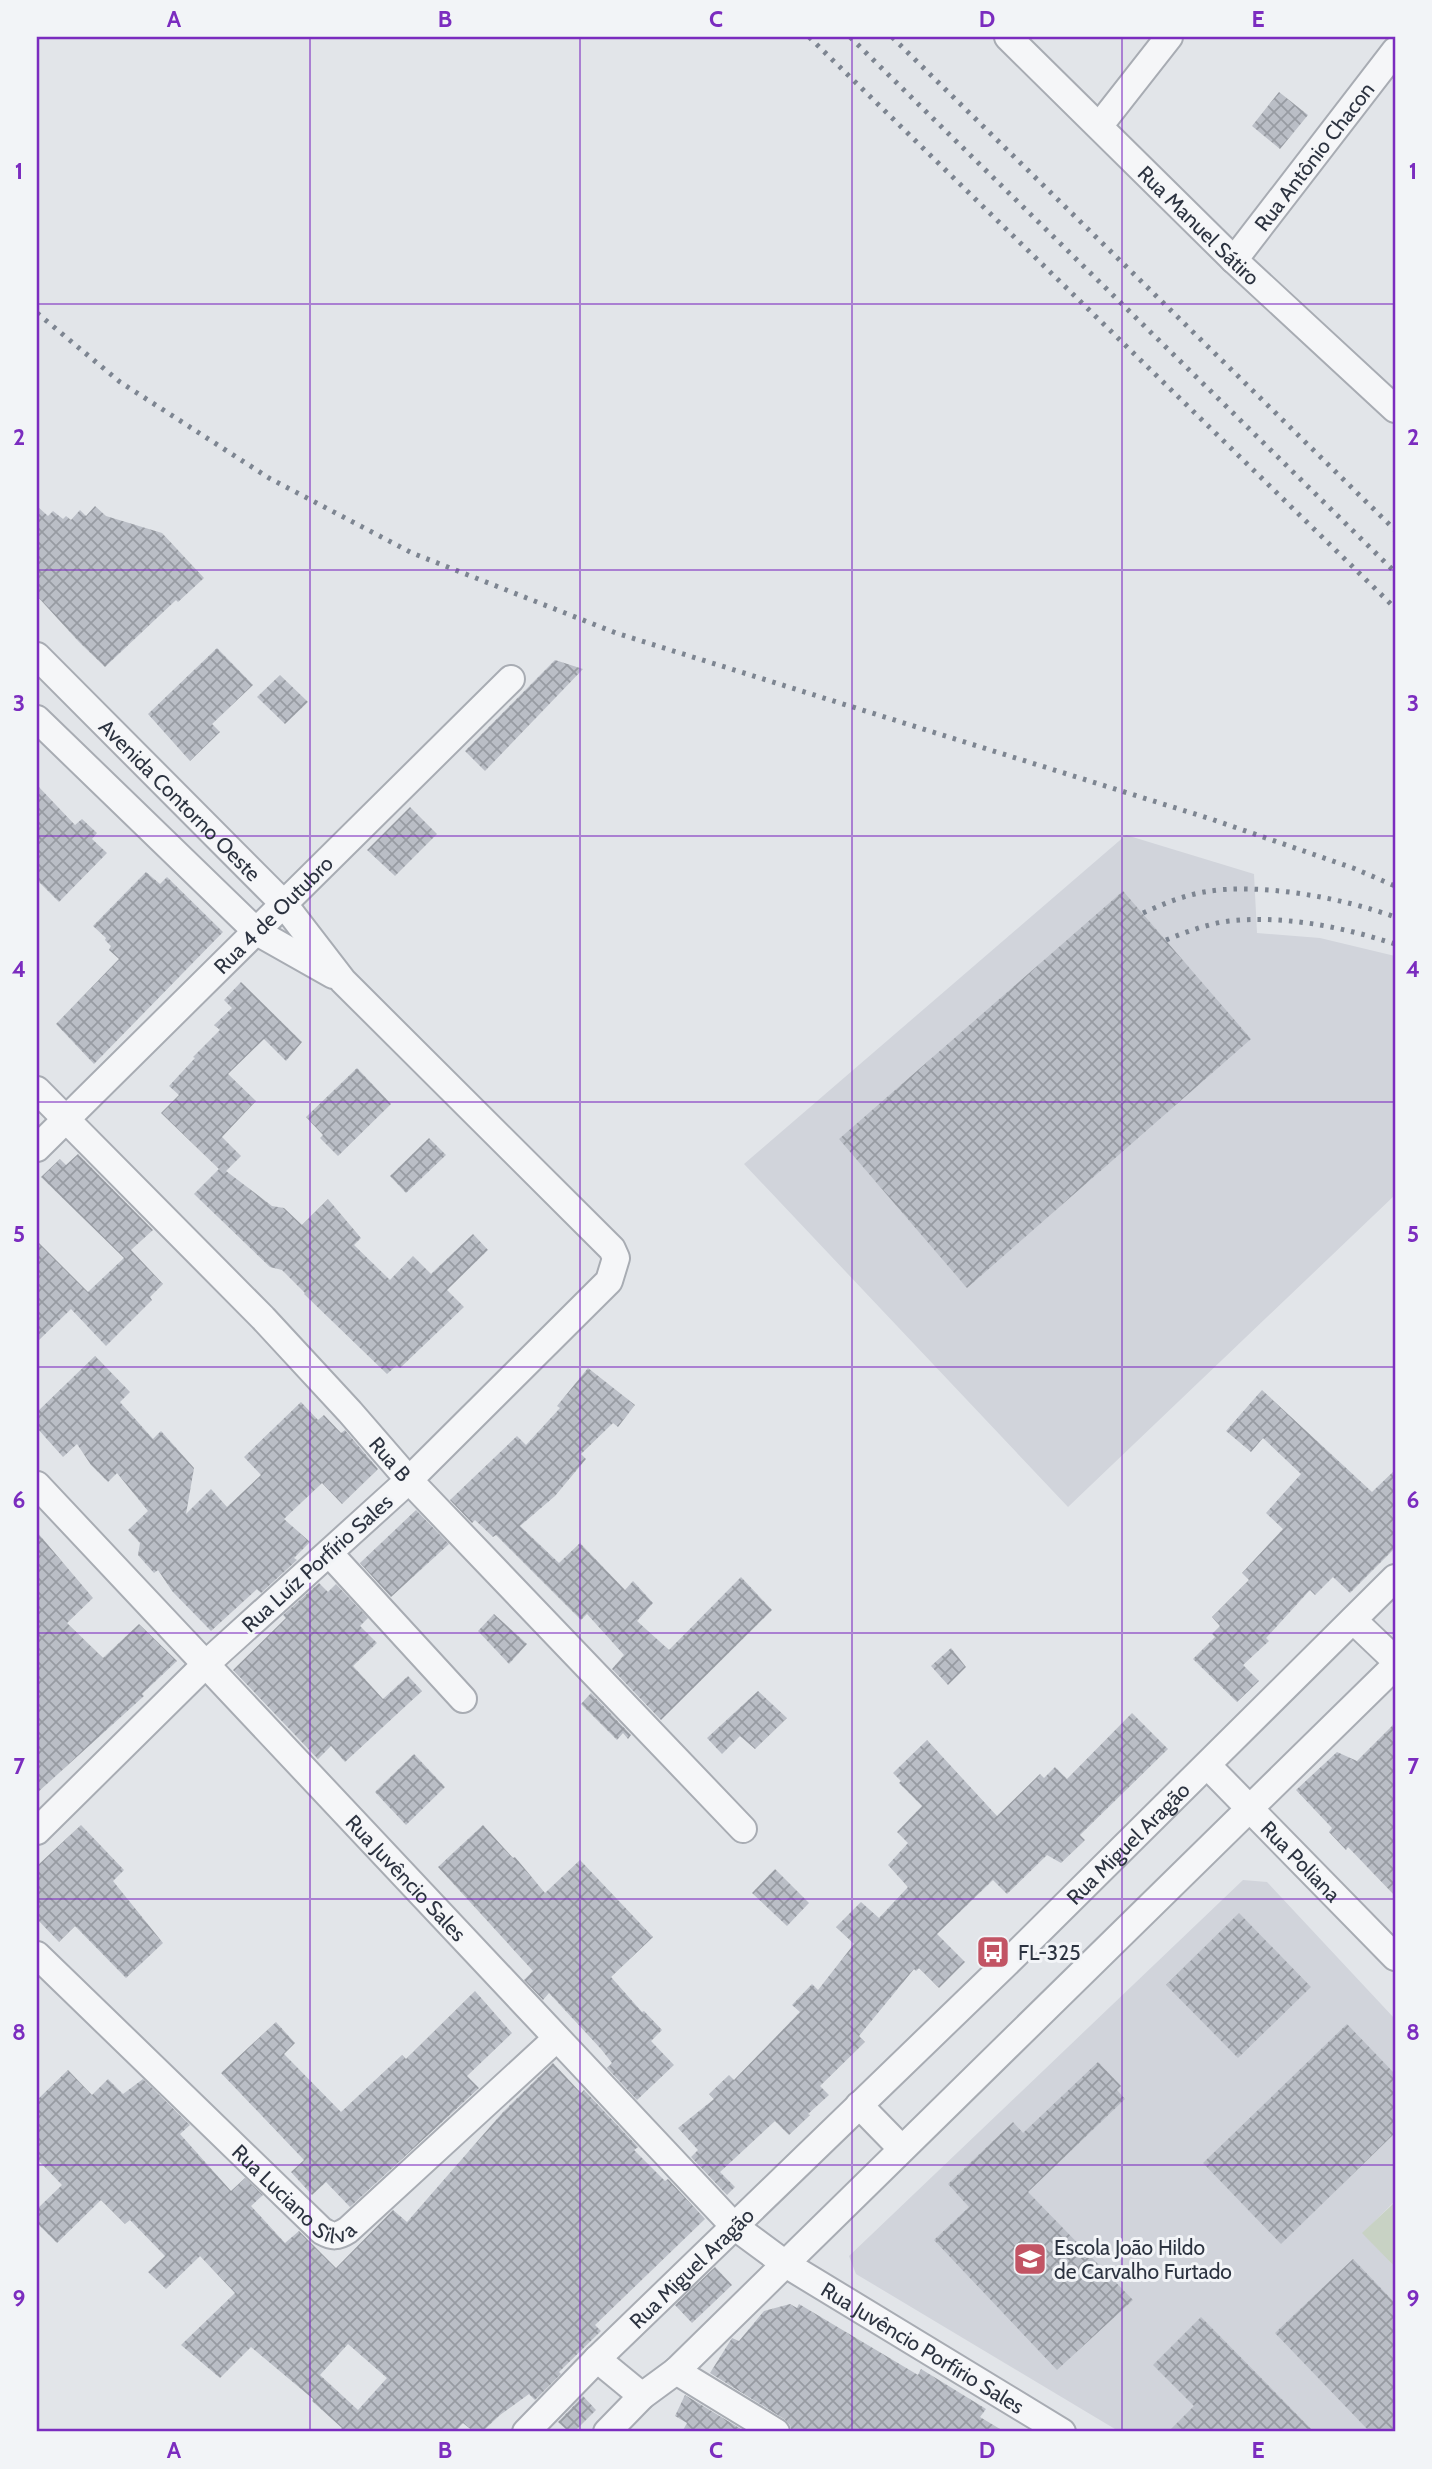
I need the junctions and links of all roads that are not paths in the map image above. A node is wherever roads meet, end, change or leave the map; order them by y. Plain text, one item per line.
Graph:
1 (1008, 37) edge
2 (1169, 37) edge
3 (1395, 51) edge
4 (1100, 125) junction
5 (1234, 260) junction
6 (1394, 404) edge
7 (37, 656) edge
8 (511, 679) dead end
9 (37, 719) edge
10 (283, 903) junction
11 (257, 932) junction
12 (343, 981) junction
13 (37, 1090) edge
14 (66, 1119) junction
15 (37, 1148) edge
16 (616, 1258) joint
17 (409, 1480) junction
18 (37, 1485) edge
19 (329, 1553) junction
20 (1395, 1578) edge
21 (1353, 1620) junction
22 (1395, 1660) edge
23 (207, 1663) junction
24 (1390, 1684) edge
25 (463, 1699) dead end
26 (1208, 1766) junction
27 (1249, 1807) junction
28 (743, 1829) dead end
29 (37, 1831) edge
30 (37, 1955) edge
31 (1395, 1956) edge
32 (556, 2039) junction
33 (859, 2105) junction
34 (901, 2148) junction
35 (734, 2226) junction
36 (784, 2263) junction
37 (597, 2358) junction
38 (676, 2371) junction
39 (642, 2396) junction
40 (526, 2432) edge
41 (607, 2432) edge
42 (776, 2432) edge
43 (1062, 2432) edge

1 - 4 street, Rua Manuel Sátiro
2 - 4 street
3 - 5 street, Rua Antônio Chacon
4 - 5 street, Rua Manuel Sátiro
5 - 6 street, Rua Manuel Sátiro
7 - 10 street, Avenida Contorno Oeste
8 - 10 street, Rua 4 de Outubro
9 - 11 street, Avenida Contorno Oeste
10 - 11 street, Rua 4 de Outubro
10 - 12 street, Avenida Contorno Oeste
11 - 12 street, Avenida Contorno Oeste
11 - 14 street, Rua 4 de Outubro
12 - 16 street, Avenida Contorno Oeste
13 - 14 street, Rua B
14 - 15 street, Rua 4 de Outubro
14 - 17 street, Rua B
16 - 17 street, Rua Luíz Porfírio Sales
17 - 19 street, Rua Luíz Porfírio Sales
17 - 28 street, Rua B
18 - 23 street, Rua Juvêncio Sales
19 - 23 street, Rua Luíz Porfírio Sales
19 - 25 street
20 - 21 street, Rua Miguel Aragão
21 - 22 street
21 - 26 street, Rua Miguel Aragão
23 - 29 street, Rua Luíz Porfírio Sales
23 - 32 street, Rua Juvêncio Sales
24 - 27 street
26 - 27 street, Rua Poliana
26 - 33 street, Rua Miguel Aragão
27 - 31 street, Rua Poliana
27 - 34 street
30 - 32 street, Rua Luciano Silva
32 - 35 street, Rua Juvêncio Sales
33 - 34 street
33 - 35 street, Rua Miguel Aragão
34 - 36 street
35 - 36 street, Rua Juvêncio Sales
35 - 37 street, Rua Miguel Aragão
36 - 38 street
36 - 43 street, Rua Juvêncio Porfírio Sales
37 - 39 street
37 - 40 street, Rua Miguel Aragão
38 - 39 street
38 - 42 street
39 - 41 street

